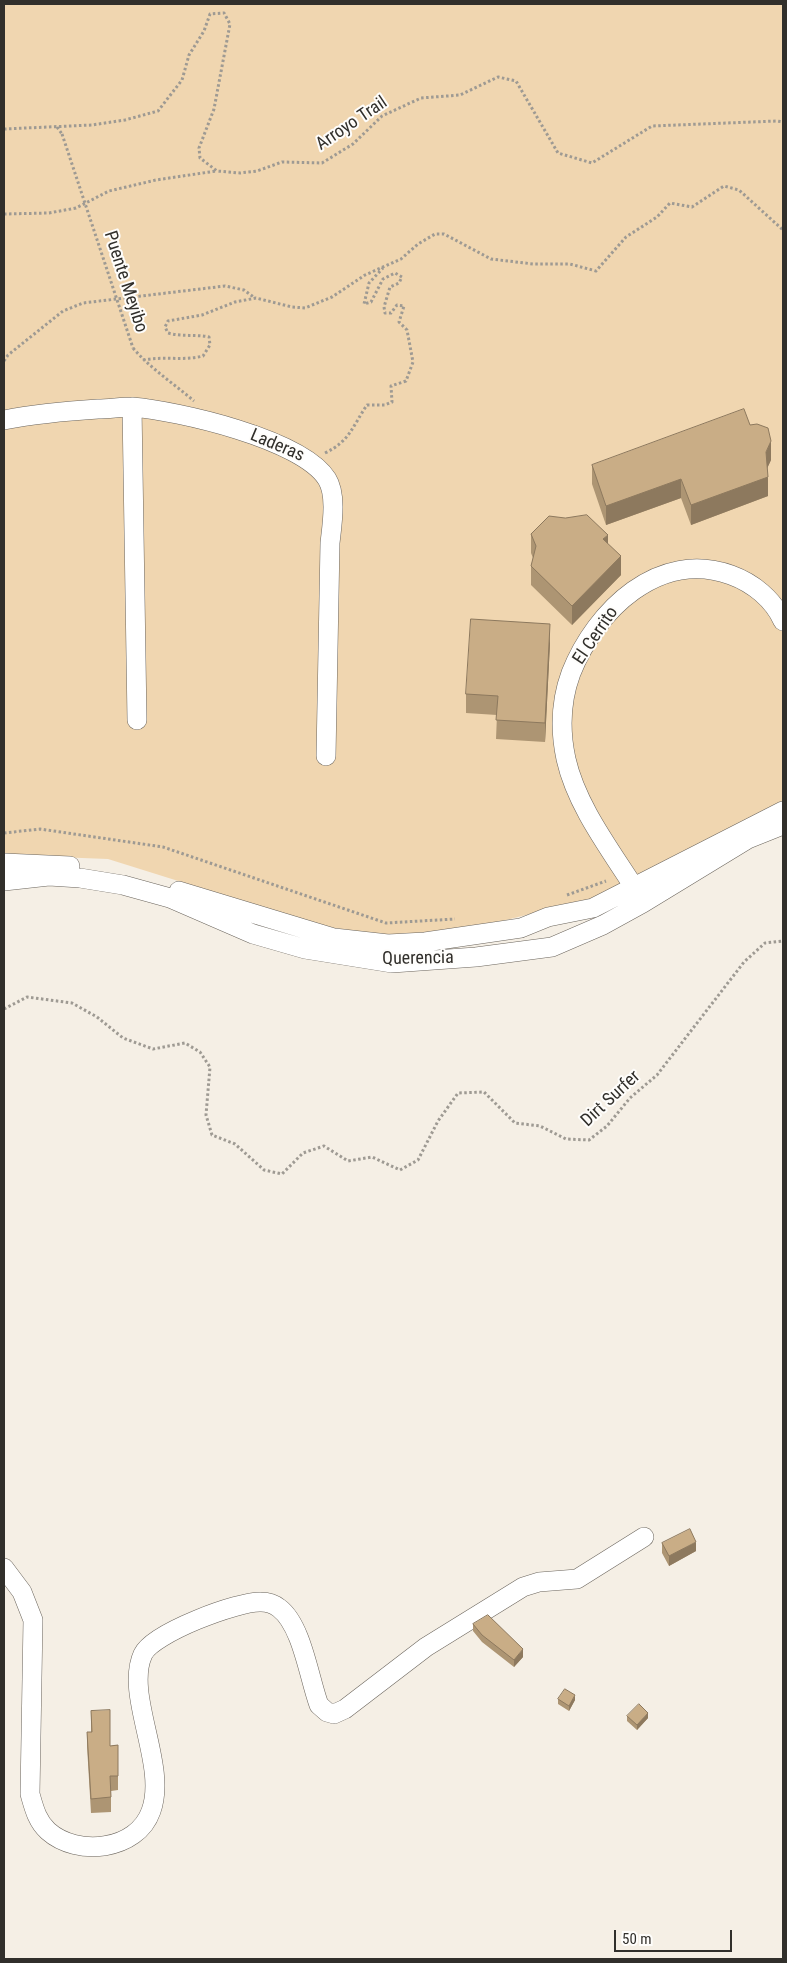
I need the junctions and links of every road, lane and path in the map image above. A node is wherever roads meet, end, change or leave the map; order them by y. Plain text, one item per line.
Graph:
1 (783, 122) edge
2 (57, 127) junction
3 (4, 129) edge
4 (217, 170) junction
5 (4, 214) edge
6 (783, 230) edge
7 (386, 266) junction
8 (256, 298) junction
9 (143, 360) junction
10 (4, 361) edge
11 (132, 407) junction
12 (4, 420) edge
13 (205, 421) junction
14 (311, 460) junction
15 (783, 621) edge
16 (138, 720) dead end
17 (326, 756) dead end
18 (783, 811) edge
19 (783, 826) edge
20 (4, 833) edge
21 (4, 863) edge
22 (103, 875) junction
23 (629, 880) junction
24 (4, 881) edge
25 (562, 896) dead end
26 (643, 903) junction
27 (461, 919) dead end
28 (783, 941) edge
29 (4, 1009) edge
30 (644, 1537) dead end
31 (4, 1568) edge

1 - 4 path, Arroyo Trail
2 - 3 path
2 - 4 path
2 - 9 path, Puente Meyibo, bridge
4 - 5 path, Arroyo Trail
6 - 7 path
7 - 8 path
7 - 14 path
8 - 9 path
8 - 10 path
9 - 13 path, Puente Meyibo
11 - 12 street, Laderas
11 - 13 street, Laderas
11 - 16 street
13 - 14 street, Laderas
14 - 17 street, Laderas
15 - 23 street, El Cerrito
18 - 23 street, Querencia
19 - 26 street, Querencia
20 - 27 path
21 - 22 street, Querencia
22 - 23 street, Querencia
22 - 24 street, Querencia
22 - 26 street, Querencia
23 - 25 path
23 - 26 street, El Cerrito
28 - 29 path, Dirt Surfer
30 - 31 street

